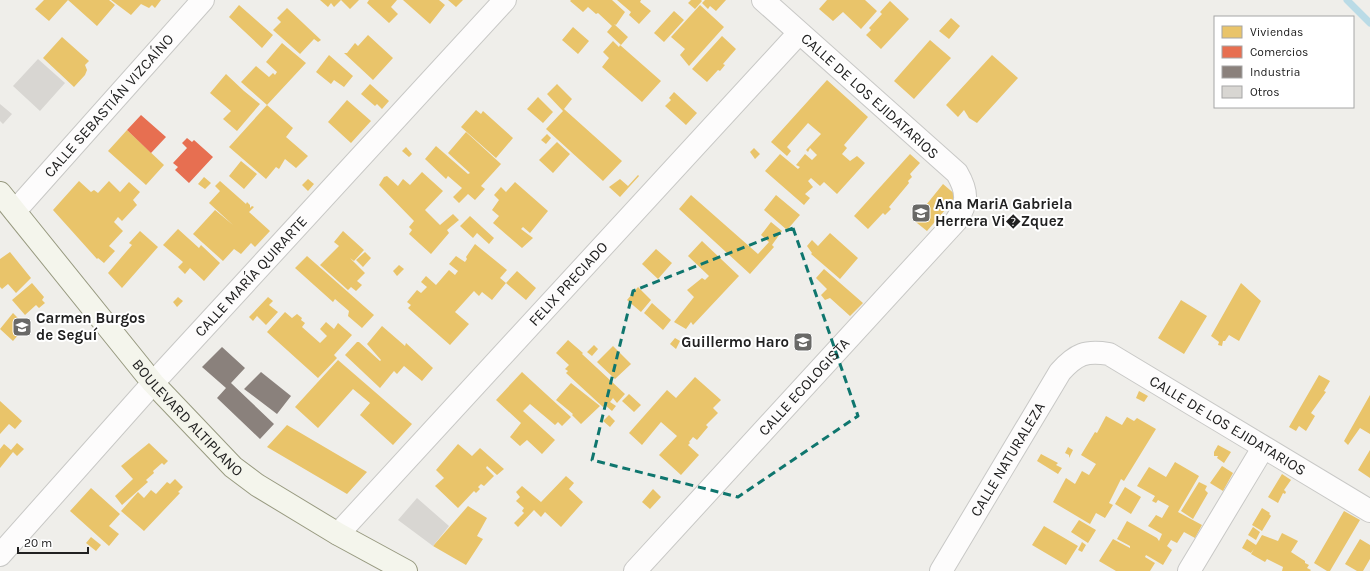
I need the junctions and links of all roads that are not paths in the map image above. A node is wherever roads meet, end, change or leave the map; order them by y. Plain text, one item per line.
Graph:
1 (203, 0) edge
2 (505, 0) edge
3 (762, 0) edge
4 (799, 33) junction
5 (0, 193) edge
6 (965, 198) joint
7 (15, 211) junction
8 (1082, 354) joint
9 (153, 382) junction
10 (1263, 448) junction
11 (1370, 511) edge
12 (338, 534) junction
13 (0, 555) edge
14 (406, 571) edge
15 (635, 571) edge
16 (941, 571) edge
17 (1190, 571) edge

1 - 7 street, CALLE SEBASTIÁN VIZCAÍNO
2 - 9 street, CALLE MARÍA QUIRARTE
3 - 4 street, CALLE DE LOS EJIDATARIOS
4 - 6 street, CALLE DE LOS EJIDATARIOS
4 - 12 street, FELIX PRECIADO
5 - 7 street, BOULEVARD ALTIPLANO
6 - 15 street, CALLE ECOLOGISTA
7 - 9 street, BOULEVARD ALTIPLANO
8 - 10 street, CALLE DE LOS EJIDATARIOS
8 - 16 street, CALLE NATURALEZA
9 - 12 street, BOULEVARD ALTIPLANO
9 - 13 street, CALLE MARÍA QUIRARTE
10 - 11 street, CALLE DE LOS EJIDATARIOS
10 - 17 street
12 - 14 street, BOULEVARD ALTIPLANO

